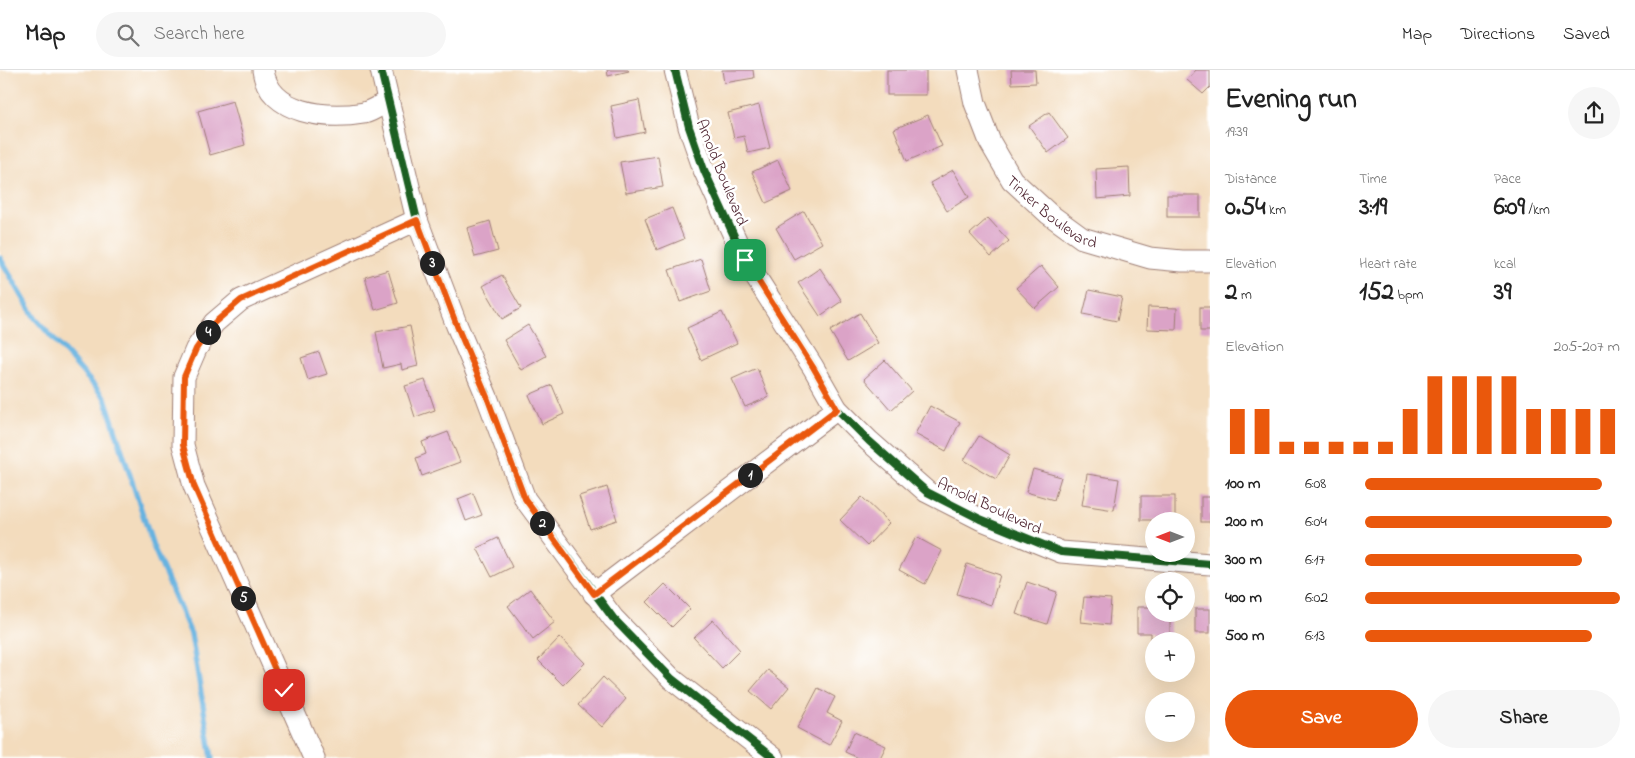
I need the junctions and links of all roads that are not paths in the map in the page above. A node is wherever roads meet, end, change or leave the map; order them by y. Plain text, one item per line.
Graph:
1 (263, 70) edge
2 (381, 70) edge
3 (675, 70) edge
4 (968, 70) edge
5 (388, 101) junction
6 (417, 220) junction
7 (1210, 260) edge
8 (837, 409) junction
9 (1210, 564) edge
10 (594, 594) junction
11 (314, 758) edge
12 (773, 758) edge

1 - 5 street
2 - 5 street
3 - 8 street, Arnold Boulevard
4 - 7 street, Tinker Boulevard
5 - 6 street
6 - 10 street
6 - 11 street
8 - 9 street, Arnold Boulevard
8 - 10 street
10 - 12 street

